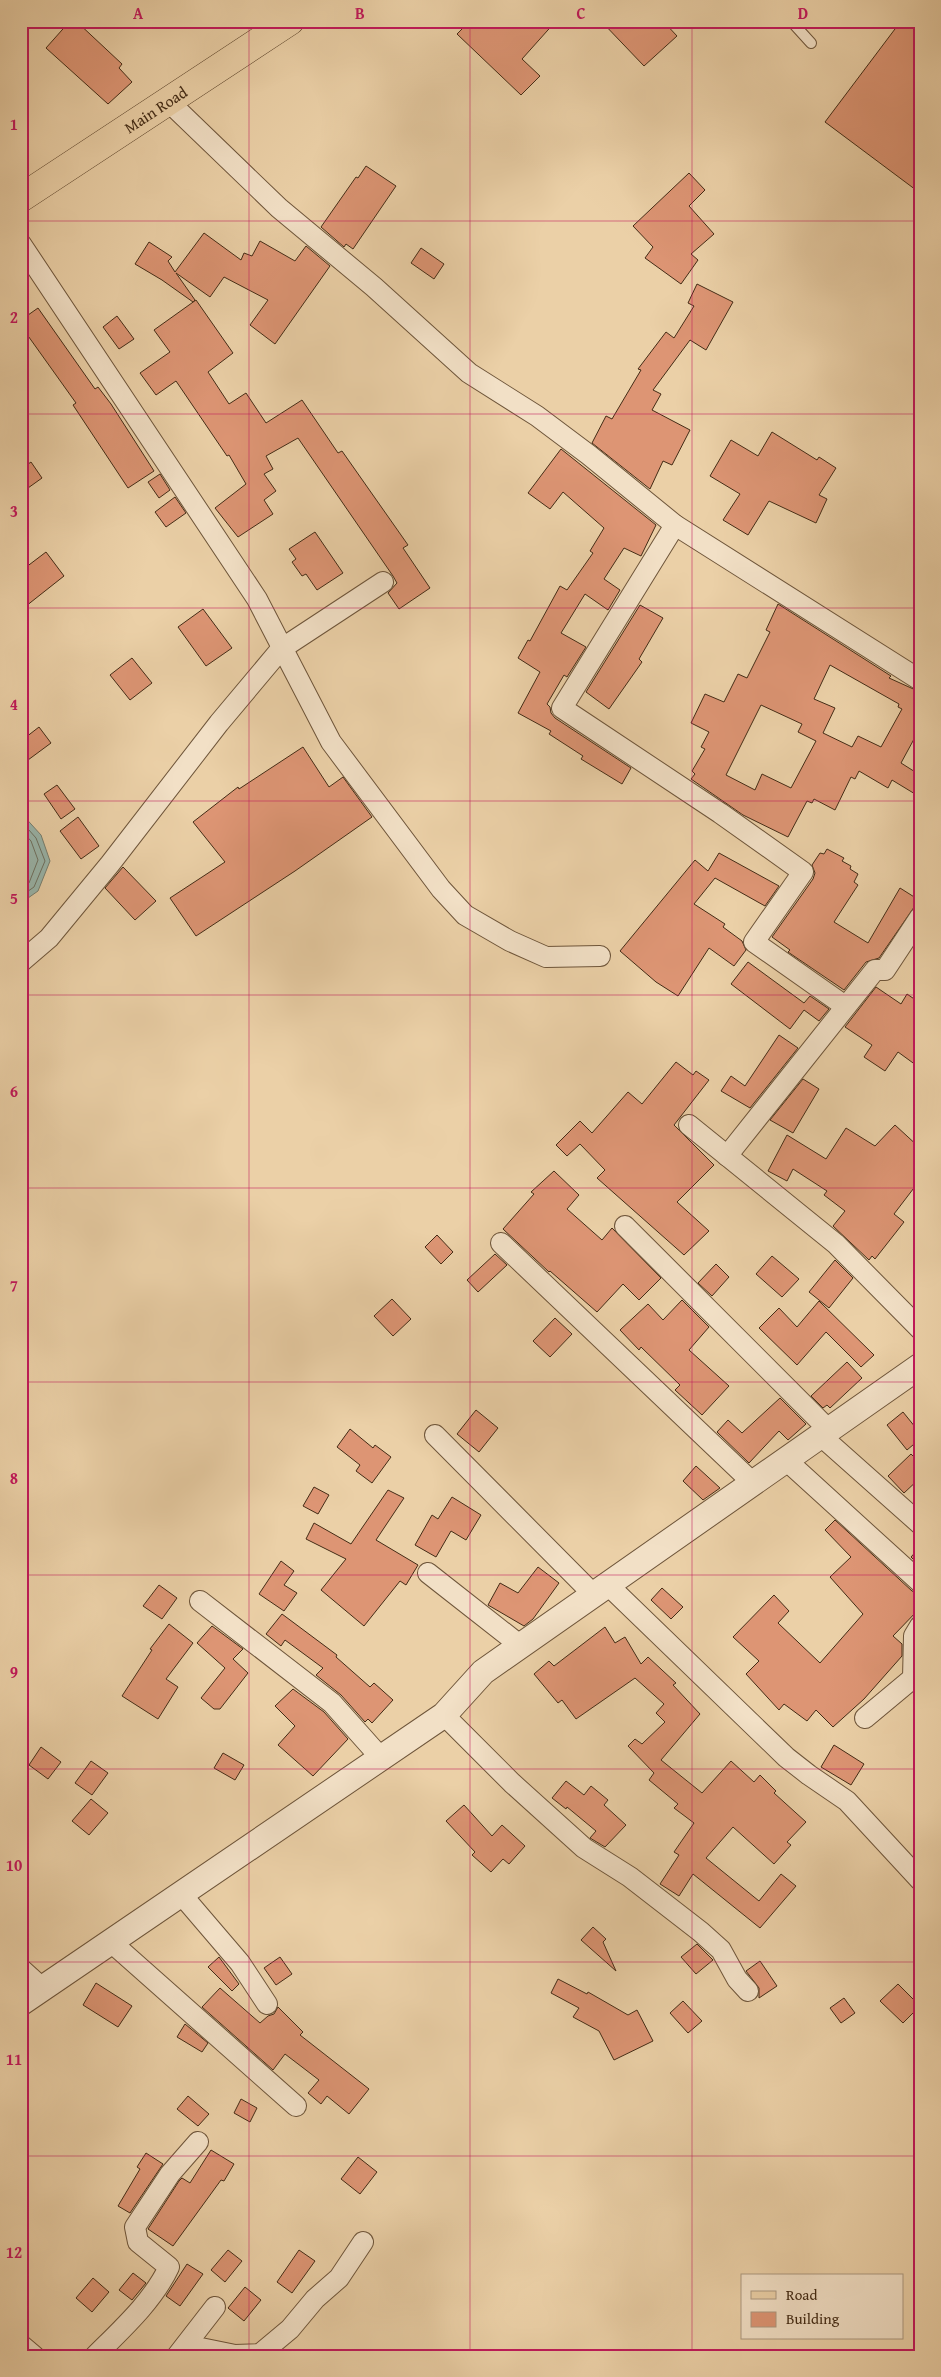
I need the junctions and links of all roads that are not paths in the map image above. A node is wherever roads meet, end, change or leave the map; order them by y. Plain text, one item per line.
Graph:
1 (290, 21) edge
2 (791, 21) edge
3 (811, 43) dead end
4 (169, 102) junction
5 (21, 198) edge
6 (21, 244) edge
7 (675, 525) junction
8 (384, 582) dead end
9 (281, 649) junction
10 (920, 680) edge
11 (920, 918) edge
12 (600, 956) dead end
13 (21, 962) edge
14 (845, 1006) junction
15 (689, 1125) dead end
16 (728, 1156) junction
17 (625, 1226) dead end
18 (501, 1244) dead end
19 (920, 1329) edge
20 (920, 1366) edge
21 (825, 1433) junction
22 (435, 1434) dead end
23 (786, 1460) junction
24 (753, 1483) junction
25 (920, 1524) edge
26 (428, 1574) dead end
27 (920, 1582) edge
28 (601, 1590) junction
29 (200, 1601) dead end
30 (920, 1626) edge
31 (521, 1646) junction
32 (444, 1715) junction
33 (865, 1718) dead end
34 (381, 1758) junction
35 (920, 1880) edge
36 (181, 1894) junction
37 (110, 1942) junction
38 (21, 1968) edge
39 (42, 1988) junction
40 (748, 1991) dead end
41 (21, 2003) edge
42 (267, 2004) dead end
43 (296, 2106) dead end
44 (198, 2142) dead end
45 (363, 2242) dead end
46 (215, 2307) dead end
47 (21, 2345) edge
48 (182, 2350) edge
49 (34, 2356) edge
50 (95, 2356) edge

1 - 4 main road, Main Road
2 - 3 lane
4 - 5 main road, Main Road
4 - 7 street
6 - 9 street
7 - 10 street
7 - 14 street
8 - 9 street
9 - 12 street
9 - 13 street
11 - 14 street
14 - 16 street
15 - 16 street
16 - 19 street
17 - 21 street
18 - 24 street
20 - 21 street
21 - 23 street
21 - 25 street
22 - 28 street
23 - 24 street
23 - 27 street
24 - 28 street
26 - 31 street
28 - 31 street
28 - 35 street
29 - 34 street
30 - 33 street
31 - 32 street
32 - 34 street
32 - 40 street
34 - 36 street
36 - 37 street
36 - 42 street
37 - 39 street
37 - 43 street
38 - 39 street
39 - 41 street
44 - 50 street
45 - 48 street
46 - 48 street
47 - 49 street

